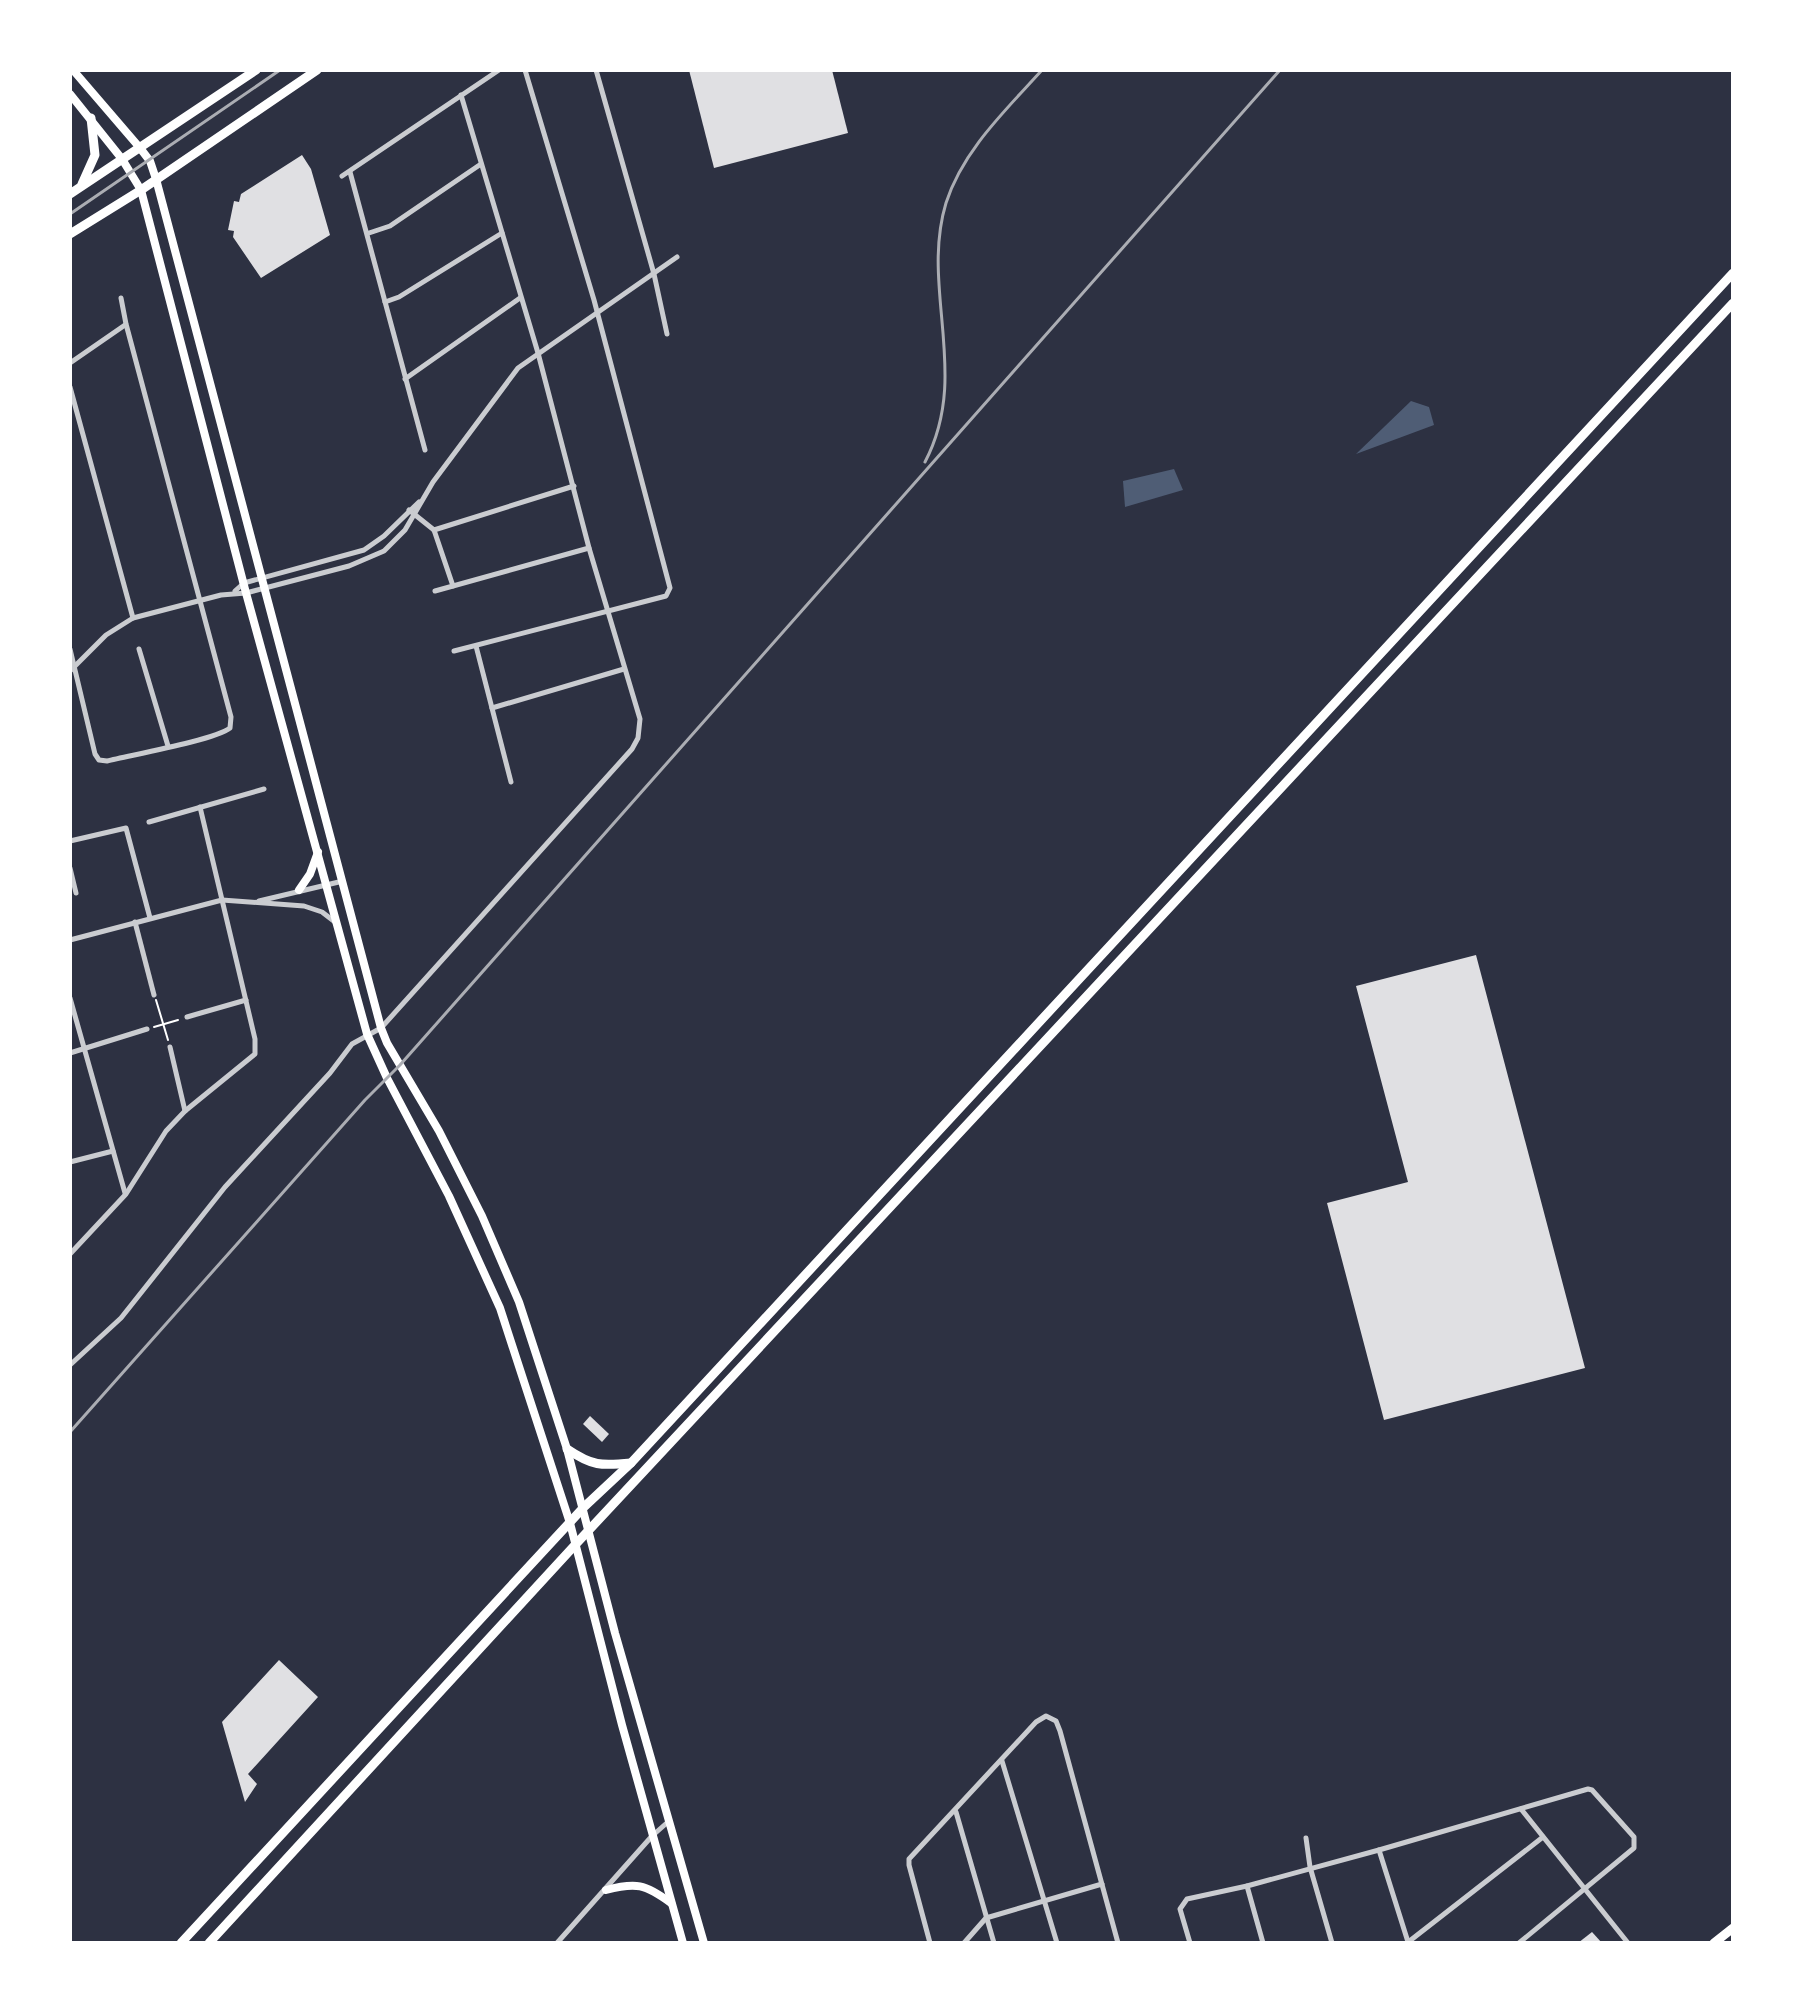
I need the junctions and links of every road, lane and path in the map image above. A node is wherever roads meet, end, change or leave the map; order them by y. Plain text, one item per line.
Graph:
1 (73, 70) edge
2 (256, 70) edge
3 (317, 70) edge
4 (499, 70) edge
5 (525, 70) edge
6 (596, 70) edge
7 (70, 94) edge
8 (461, 95) junction
9 (91, 118) junction
10 (140, 148) junction
11 (122, 159) junction
12 (481, 164) junction
13 (350, 172) junction
14 (342, 176) dead end
15 (156, 179) junction
16 (81, 187) junction
17 (141, 190) junction
18 (70, 194) edge
19 (369, 233) junction
20 (502, 233) junction
21 (70, 234) edge
22 (677, 257) dead end
23 (1733, 273) edge
24 (654, 274) junction
25 (121, 298) dead end
26 (520, 298) junction
27 (385, 302) junction
28 (1733, 303) edge
29 (598, 312) junction
30 (126, 324) junction
31 (667, 334) dead end
32 (538, 353) junction
33 (70, 363) edge
34 (405, 379) junction
35 (70, 387) edge
36 (425, 450) dead end
37 (574, 486) junction
38 (420, 502) junction
39 (409, 510) junction
40 (415, 515) junction
41 (434, 530) junction
42 (589, 548) junction
43 (261, 579) junction
44 (453, 586) junction
45 (245, 588) junction
46 (264, 589) junction
47 (435, 591) dead end
48 (198, 601) junction
49 (608, 611) junction
50 (133, 618) junction
51 (476, 646) junction
52 (70, 649) edge
53 (139, 649) dead end
54 (454, 651) dead end
55 (72, 668) edge
56 (624, 669) junction
57 (492, 708) junction
58 (1315, 727) junction
59 (1329, 738) junction
60 (168, 746) junction
61 (511, 782) dead end
62 (264, 789) dead end
63 (200, 807) junction
64 (149, 822) dead end
65 (70, 841) edge
66 (318, 851) junction
67 (70, 868) edge
68 (344, 880) junction
69 (327, 884) junction
70 (299, 890) junction
71 (76, 893) dead end
72 (222, 900) junction
73 (258, 901) junction
74 (150, 918) junction
75 (135, 922) junction
76 (337, 922) junction
77 (70, 940) edge
78 (154, 995) joint
79 (70, 998) edge
80 (246, 1000) junction
81 (187, 1017) joint
82 (163, 1023) junction
83 (381, 1028) junction
84 (147, 1029) joint
85 (367, 1034) junction
86 (170, 1047) joint
87 (84, 1048) junction
88 (70, 1053) edge
89 (185, 1111) junction
90 (113, 1151) junction
91 (70, 1162) edge
92 (126, 1194) junction
93 (71, 1250) edge
94 (70, 1365) edge
95 (567, 1449) junction
96 (631, 1463) junction
97 (584, 1507) junction
98 (570, 1523) junction
99 (588, 1532) junction
100 (575, 1545) junction
101 (615, 1633) junction
102 (599, 1636) junction
103 (1002, 1761) junction
104 (1521, 1809) junction
105 (956, 1811) junction
106 (669, 1821) junction
107 (652, 1836) junction
108 (1543, 1837) junction
109 (1306, 1838) dead end
110 (1379, 1850) junction
111 (1310, 1867) junction
112 (1102, 1884) junction
113 (1247, 1886) junction
114 (1586, 1889) junction
115 (606, 1890) junction
116 (1045, 1901) junction
117 (672, 1904) junction
118 (986, 1918) junction
119 (1733, 1928) edge
120 (1407, 1942) edge
121 (181, 1943) edge
122 (209, 1943) edge
123 (557, 1943) edge
124 (683, 1943) edge
125 (704, 1943) edge
126 (930, 1943) edge
127 (964, 1943) edge
128 (994, 1943) edge
129 (1057, 1943) edge
130 (1118, 1943) edge
131 (1190, 1943) edge
132 (1263, 1943) edge
133 (1332, 1943) edge
134 (1519, 1943) edge
135 (1628, 1943) edge
136 (1714, 1943) edge

1 - 10 main road
2 - 10 main road
3 - 15 main road
4 - 8 street
5 - 29 street
6 - 24 street
7 - 9 main road
8 - 12 street
8 - 13 street
9 - 11 main road
9 - 16 main road
10 - 11 main road
10 - 15 main road
11 - 16 main road
11 - 17 main road
12 - 19 street
12 - 20 street
13 - 14 street
13 - 19 street
15 - 17 main road
15 - 43 main road
16 - 18 main road
17 - 21 main road
17 - 45 main road
19 - 27 street
20 - 26 street
20 - 27 street
22 - 24 street
23 - 58 main road
24 - 29 street
24 - 31 street
25 - 30 street
26 - 32 street
26 - 34 street
27 - 34 street
28 - 59 main road
29 - 32 street
29 - 49 street
30 - 33 street
30 - 48 street
32 - 37 street
32 - 38 street
34 - 36 street
35 - 50 street
37 - 41 street
37 - 42 street
38 - 39 street
38 - 40 street
39 - 40 street
39 - 43 street
40 - 41 street
40 - 46 street
41 - 44 street
42 - 44 street
42 - 49 street
43 - 45 street
43 - 46 main road
44 - 47 street
45 - 46 street
45 - 48 street
45 - 66 main road
46 - 68 main road
48 - 50 street
48 - 60 street
49 - 51 street
49 - 56 street
50 - 55 street
51 - 54 street
51 - 57 street
52 - 55 street
53 - 60 street
55 - 60 street
56 - 57 street
56 - 83 street
57 - 61 street
58 - 59 main road
58 - 96 main road
59 - 99 main road
62 - 63 street
63 - 64 street
63 - 72 street
65 - 74 street
66 - 69 main road
66 - 70 main road
67 - 71 street
68 - 69 street
68 - 83 main road
69 - 70 street
69 - 76 main road
70 - 73 street
72 - 73 street
72 - 74 street
72 - 80 street
73 - 76 street
74 - 75 street
75 - 77 street
75 - 78 street
76 - 85 main road
78 - 82 path
79 - 87 street
80 - 81 street
80 - 89 street
81 - 82 path
82 - 84 path
82 - 86 path
83 - 85 street
83 - 95 main road
84 - 87 street
85 - 94 street
85 - 98 main road
86 - 89 street
87 - 88 street
87 - 90 street
89 - 92 street
90 - 91 street
90 - 92 street
92 - 93 street
95 - 96 main road
95 - 97 main road
96 - 97 main road
97 - 98 main road
97 - 99 main road
98 - 100 main road
98 - 121 main road
99 - 100 main road
99 - 101 main road
100 - 102 main road
100 - 122 main road
101 - 102 main road
101 - 106 main road
102 - 107 main road
103 - 105 street
103 - 112 street
103 - 116 street
104 - 108 street
104 - 110 street
104 - 114 street
105 - 118 street
105 - 126 street
106 - 107 street
106 - 125 main road
107 - 115 street
107 - 117 main road
108 - 114 street
108 - 120 street
109 - 111 street
110 - 111 street
110 - 120 street
111 - 113 street
111 - 133 street
112 - 116 street
112 - 130 street
113 - 131 street
113 - 132 street
114 - 134 street
114 - 135 street
115 - 117 main road
115 - 123 street
116 - 118 street
116 - 129 street
117 - 124 main road
118 - 127 street
118 - 128 street
119 - 136 main road

